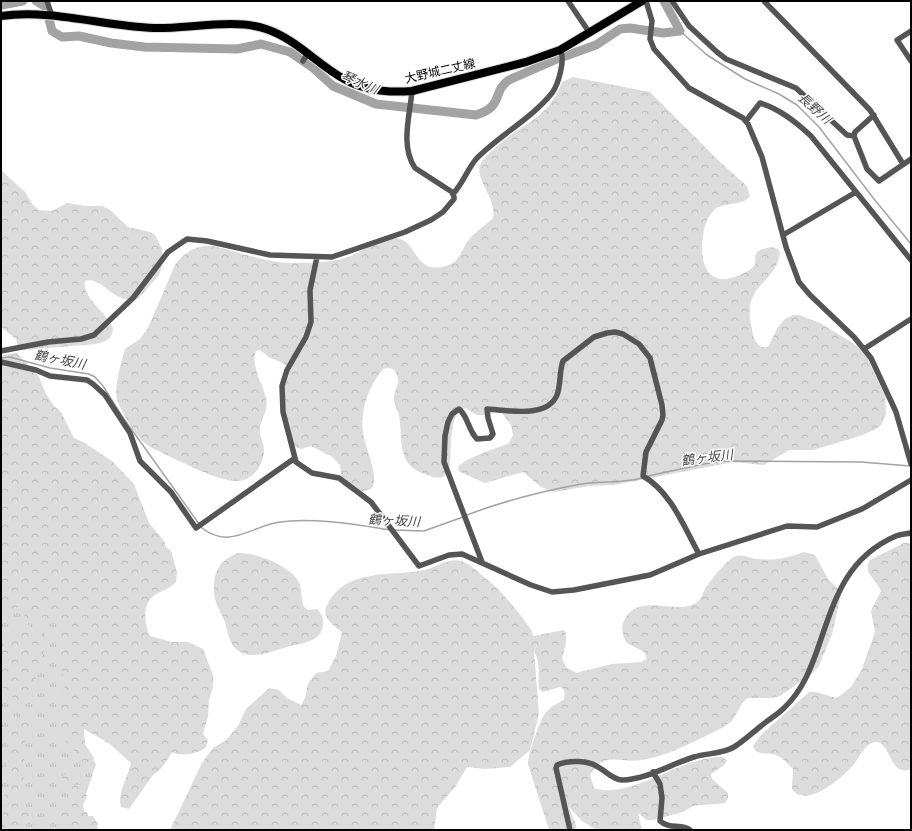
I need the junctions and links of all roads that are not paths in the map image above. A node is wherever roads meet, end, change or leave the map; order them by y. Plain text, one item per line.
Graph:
1 (46, 1) edge
2 (568, 1) edge
3 (642, 1) edge
4 (646, 1) edge
5 (672, 1) edge
6 (764, 1) edge
7 (1, 16) edge
8 (52, 16) junction
9 (911, 31) edge
10 (589, 32) junction
11 (562, 52) junction
12 (911, 61) edge
13 (412, 91) junction
14 (874, 115) junction
15 (746, 120) junction
16 (854, 136) junction
17 (911, 159) edge
18 (903, 164) junction
19 (856, 192) junction
20 (453, 194) junction
21 (783, 235) junction
22 (317, 258) junction
23 (911, 260) edge
24 (911, 319) edge
25 (864, 349) junction
26 (1, 351) edge
27 (1, 362) edge
28 (294, 458) junction
29 (911, 463) edge
30 (911, 480) edge
31 (911, 534) edge
32 (699, 554) junction
33 (482, 562) junction
34 (653, 772) junction
35 (570, 830) edge
36 (690, 830) edge

1 - 8 street
2 - 10 street
3 - 10 main road, 大野城二丈線
4 - 15 street
5 - 16 street
6 - 14 street
7 - 8 main road, 大野城二丈線
8 - 13 main road, 大野城二丈線
9 - 12 street
10 - 11 main road, 大野城二丈線
11 - 13 main road, 大野城二丈線
11 - 20 street
13 - 20 street
14 - 16 street
14 - 18 street
15 - 19 street
15 - 21 street
16 - 18 street
17 - 18 street
19 - 21 street
19 - 23 street
20 - 22 street
21 - 25 street
22 - 26 street
22 - 28 street
24 - 25 street
25 - 29 street
27 - 28 street
28 - 33 street
30 - 32 street
31 - 34 street
32 - 33 street
32 - 33 street
34 - 35 street
34 - 36 street

